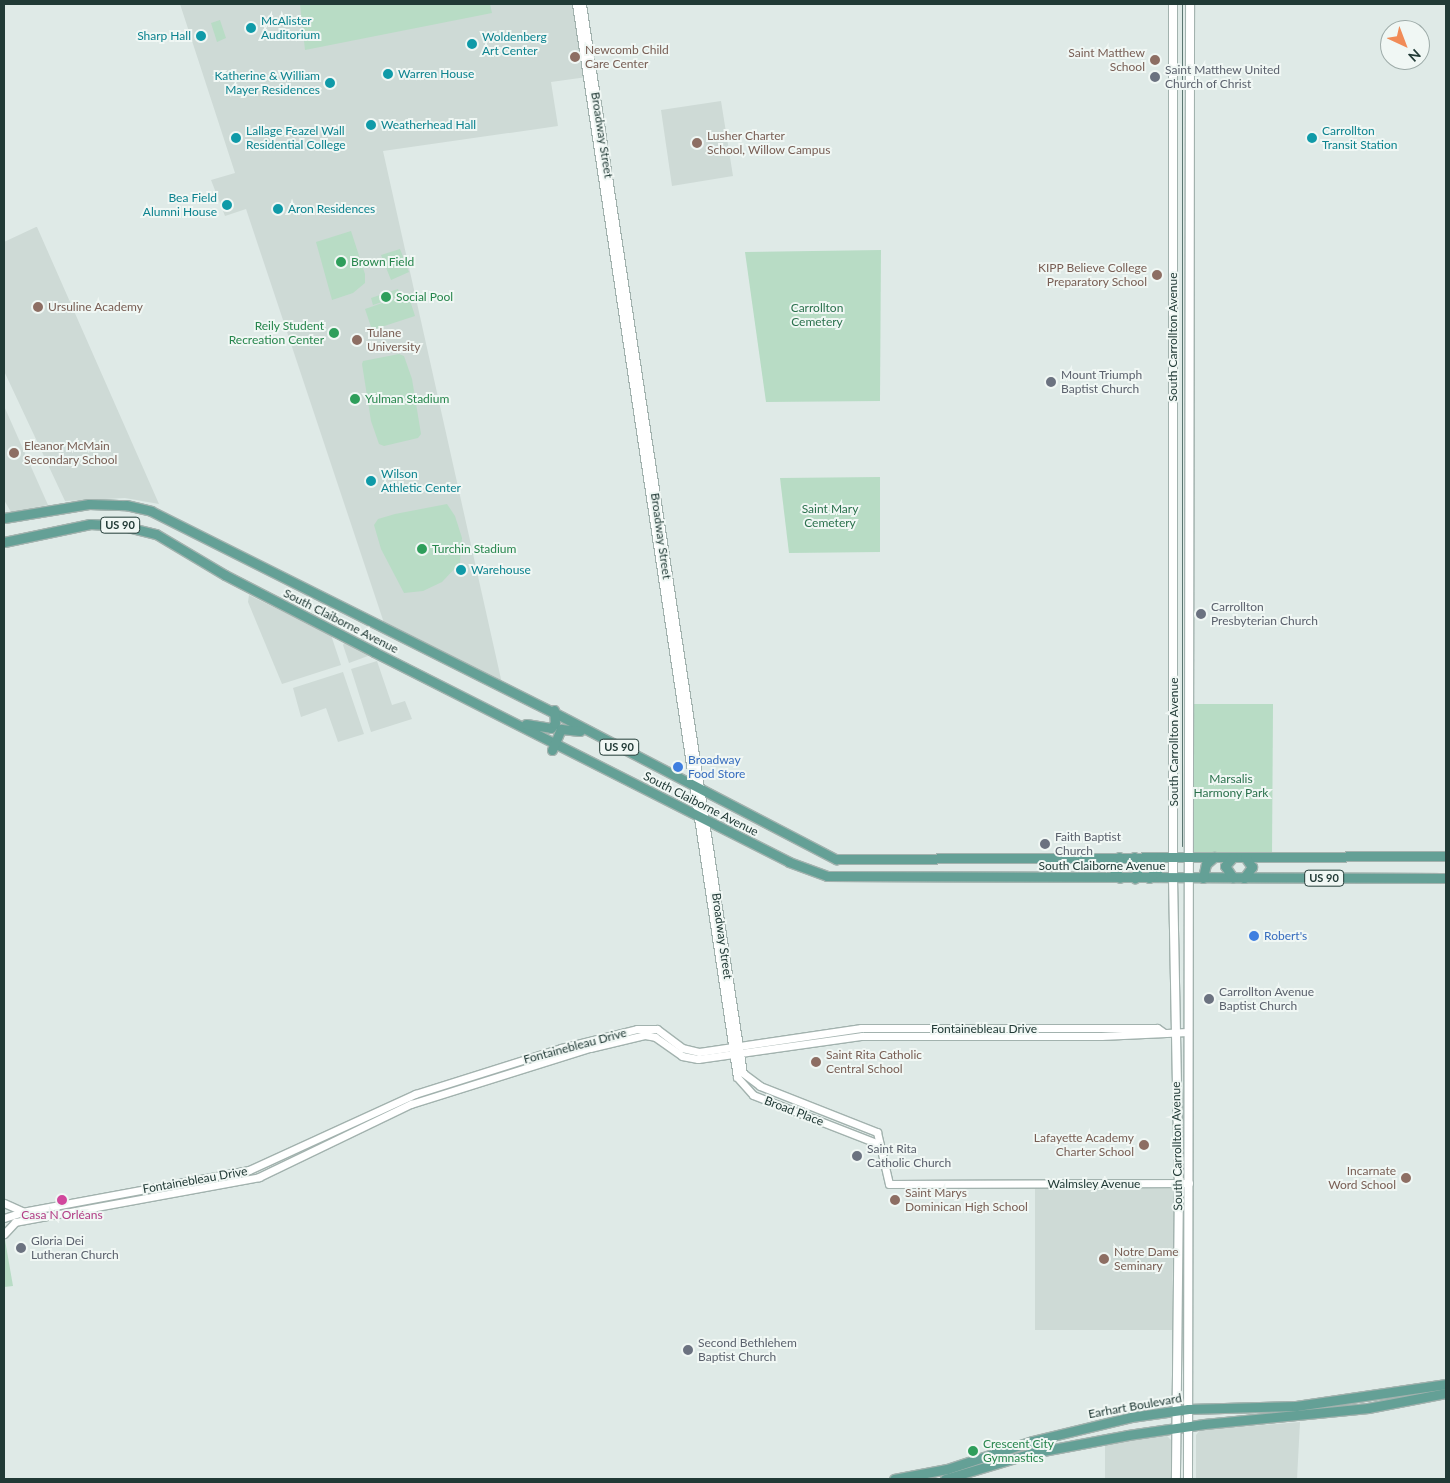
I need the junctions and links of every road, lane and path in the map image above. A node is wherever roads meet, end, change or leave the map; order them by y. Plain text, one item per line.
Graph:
1 (576, 4) edge
2 (582, 4) edge
3 (1173, 4) edge
4 (1190, 4) edge
5 (4, 518) edge
6 (4, 542) edge
7 (486, 708) junction
8 (554, 709) junction
9 (613, 744) junction
10 (554, 747) junction
11 (696, 787) junction
12 (1174, 789) junction
13 (1189, 793) junction
14 (701, 818) junction
15 (1446, 856) edge
16 (1119, 857) junction
17 (1134, 857) junction
18 (1160, 857) junction
19 (1174, 857) junction
20 (1189, 857) junction
21 (1214, 857) junction
22 (1233, 857) junction
23 (1245, 857) junction
24 (1120, 878) junction
25 (1135, 878) junction
26 (1148, 878) junction
27 (1173, 878) junction
28 (1188, 878) junction
29 (1202, 878) junction
30 (1233, 878) junction
31 (1244, 878) junction
32 (1446, 878) edge
33 (1175, 938) junction
34 (1188, 939) junction
35 (1176, 1032) junction
36 (1188, 1032) junction
37 (736, 1050) junction
38 (742, 1068) joint
39 (879, 1144) junction
40 (1189, 1183) junction
41 (1179, 1184) junction
42 (4, 1204) edge
43 (22, 1212) junction
44 (4, 1218) edge
45 (5, 1231) edge
46 (1176, 1375) junction
47 (1187, 1375) junction
48 (1446, 1384) edge
49 (1446, 1394) edge
50 (1188, 1409) junction
51 (1176, 1411) junction
52 (1126, 1418) junction
53 (1094, 1425) junction
54 (1188, 1426) junction
55 (1176, 1427) junction
56 (1102, 1440) junction
57 (1079, 1444) junction
58 (894, 1479) edge
59 (944, 1479) edge
60 (1176, 1479) edge
61 (1188, 1479) edge

1 - 11 street, Broadway Street
2 - 11 street, Broadway Street
3 - 12 main road, South Carrollton Avenue
4 - 13 main road, South Carrollton Avenue
5 - 8 main road, South Claiborne Avenue / US 90
6 - 7 main road, South Claiborne Avenue / US 90
7 - 8 main road
7 - 10 main road, South Claiborne Avenue / US 90
8 - 9 main road, South Claiborne Avenue / US 90
9 - 10 main road
9 - 11 main road, South Claiborne Avenue / US 90
10 - 14 main road, South Claiborne Avenue / US 90
11 - 14 street, Broadway Street
11 - 16 main road, South Claiborne Avenue / US 90
12 - 13 main road
12 - 19 main road, South Carrollton Avenue
13 - 20 main road, South Carrollton Avenue
14 - 24 main road, South Claiborne Avenue / US 90
14 - 37 street, Broadway Street
15 - 23 main road, South Claiborne Avenue / US 90
16 - 17 main road, South Claiborne Avenue / US 90
16 - 24 main road
17 - 18 main road, South Claiborne Avenue / US 90
17 - 25 main road
18 - 19 main road, South Claiborne Avenue / US 90
18 - 26 main road
19 - 20 main road, South Claiborne Avenue / US 90
19 - 27 main road, South Carrollton Avenue
20 - 21 main road, South Claiborne Avenue / US 90
20 - 28 main road, South Carrollton Avenue
21 - 22 main road, South Claiborne Avenue / US 90
21 - 29 main road
22 - 23 main road, South Claiborne Avenue / US 90
22 - 30 main road
23 - 31 main road
24 - 25 main road, South Claiborne Avenue / US 90
25 - 26 main road, South Claiborne Avenue / US 90
26 - 27 main road, South Claiborne Avenue / US 90
27 - 28 main road, South Claiborne Avenue / US 90
27 - 33 main road, South Carrollton Avenue
28 - 29 main road, South Claiborne Avenue / US 90
28 - 34 main road, South Carrollton Avenue
29 - 30 main road, South Claiborne Avenue / US 90
30 - 31 main road, South Claiborne Avenue / US 90
31 - 32 main road, South Claiborne Avenue / US 90
33 - 34 main road
33 - 35 main road, South Carrollton Avenue
34 - 36 main road, South Carrollton Avenue
35 - 36 street, Fontainebleau Drive
35 - 37 street, Fontainebleau Drive
35 - 41 main road, South Carrollton Avenue
36 - 40 main road, South Carrollton Avenue
37 - 38 street, Broadway Street
37 - 39 street, Broad Place
37 - 43 street, Fontainebleau Drive
37 - 45 street, Fontainebleau Drive
38 - 39 street, Broad Place
39 - 41 street, Walmsley Avenue
40 - 41 street, Walmsley Avenue
40 - 47 main road, South Carrollton Avenue
41 - 46 main road, South Carrollton Avenue
42 - 43 street
43 - 44 street, Fontainebleau Drive
46 - 47 main road
46 - 51 main road, South Carrollton Avenue
47 - 50 main road, South Carrollton Avenue
48 - 50 main road, Earhart Boulevard
49 - 54 main road
50 - 51 main road, Earhart Boulevard
50 - 54 main road, South Carrollton Avenue
51 - 52 main road, Earhart Boulevard
51 - 55 main road, South Carrollton Avenue
52 - 53 main road, Earhart Boulevard
52 - 56 main road
53 - 57 main road
53 - 58 main road, Earhart Boulevard
54 - 55 main road
54 - 61 main road, South Carrollton Avenue
55 - 56 main road
55 - 60 main road, South Carrollton Avenue
56 - 57 main road
57 - 59 main road

